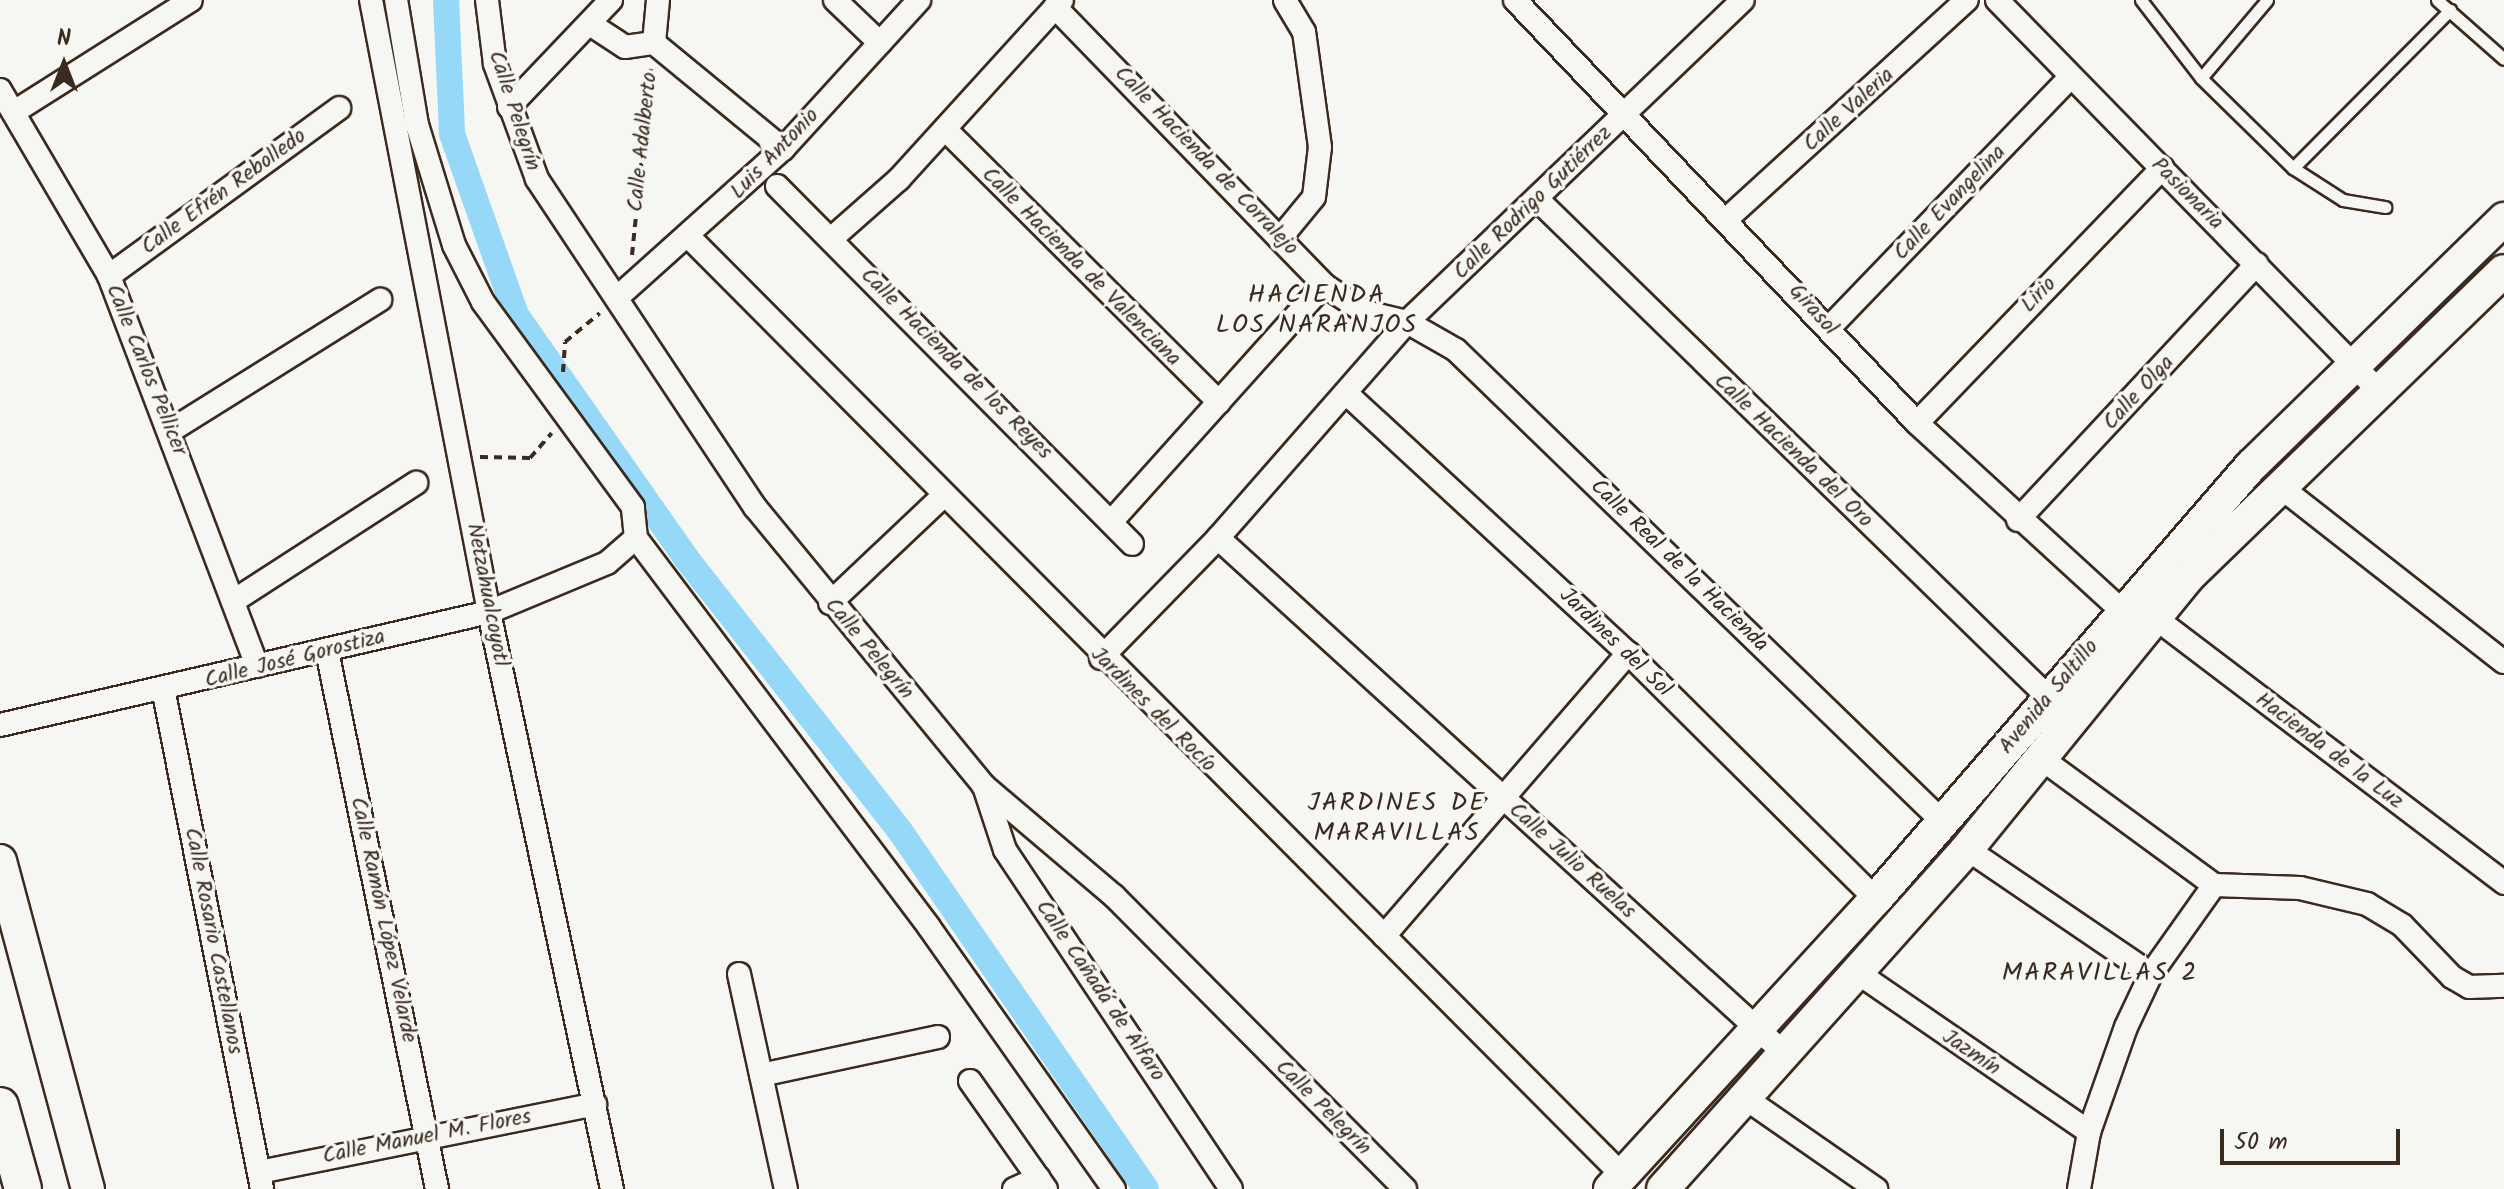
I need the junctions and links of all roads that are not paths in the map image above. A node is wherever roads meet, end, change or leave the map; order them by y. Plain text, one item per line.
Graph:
1 (191, 0) edge
2 (371, 0) edge
3 (396, 0) edge
4 (487, 0) edge
5 (611, 0) edge
6 (658, 0) edge
7 (835, 0) edge
8 (919, 0) edge
9 (1285, 0) edge
10 (1743, 0) edge
11 (1967, 0) edge
12 (1997, 0) edge
13 (2141, 0) edge
14 (2267, 0) edge
15 (2437, 0) edge
16 (1523, 3) edge
17 (1059, 4) edge
18 (2450, 10) junction
19 (590, 24) junction
20 (654, 43) junction
21 (880, 43) junction
22 (2504, 59) edge
23 (2070, 78) junction
24 (2201, 78) junction
25 (0, 90) edge
26 (509, 107) junction
27 (339, 108) dead end
28 (14, 112) junction
29 (1627, 112) junction
30 (945, 129) junction
31 (783, 149) junction
32 (2162, 168) junction
33 (2293, 168) junction
34 (777, 186) dead end
35 (1539, 201) junction
36 (2385, 207) dead end
37 (1729, 217) junction
38 (2504, 219) edge
39 (1282, 236) junction
40 (691, 239) junction
41 (831, 239) junction
42 (2257, 264) junction
43 (2504, 271) edge
44 (109, 276) junction
45 (1324, 285) junction
46 (625, 290) junction
47 (380, 300) dead end
48 (1407, 322) junction
49 (1829, 328) junction
50 (2355, 363) junction
51 (2376, 388) junction
52 (1347, 394) junction
53 (1219, 402) junction
54 (1917, 423) junction
55 (170, 431) junction
56 (416, 483) dead end
57 (2278, 485) junction
58 (943, 496) junction
59 (2018, 520) junction
60 (1111, 522) junction
61 (636, 538) junction
62 (1218, 538) junction
63 (1132, 544) dead end
64 (235, 600) junction
65 (830, 603) junction
66 (2121, 610) junction
67 (489, 612) junction
68 (2154, 617) junction
69 (327, 651) junction
70 (1628, 653) junction
71 (1101, 658) junction
72 (2504, 662) edge
73 (257, 666) junction
74 (164, 693) junction
75 (2050, 699) junction
76 (0, 725) edge
77 (2042, 759) junction
78 (983, 785) junction
79 (1503, 798) junction
80 (1943, 822) junction
81 (1967, 849) junction
82 (0, 861) edge
83 (2504, 883) edge
84 (2214, 885) junction
85 (1876, 899) junction
86 (1384, 936) junction
87 (1855, 971) junction
88 (739, 974) dead end
89 (2151, 974) junction
90 (2504, 986) edge
91 (1757, 1031) junction
92 (938, 1037) dead end
93 (1785, 1054) junction
94 (761, 1075) junction
95 (970, 1081) dead end
96 (1745, 1098) junction
97 (595, 1104) junction
98 (0, 1106) edge
99 (2089, 1132) junction
100 (427, 1136) junction
101 (260, 1180) edge
102 (1616, 1182) edge
103 (1043, 1184) edge
104 (23, 1189) edge
105 (88, 1189) edge
106 (437, 1189) edge
107 (612, 1189) edge
108 (786, 1189) edge
109 (1014, 1189) edge
110 (1114, 1189) edge
111 (1231, 1189) edge
112 (1405, 1189) edge
113 (1663, 1189) edge
114 (1876, 1189) edge
115 (2079, 1189) edge

1 - 28 street
2 - 67 street, Netzahualcoyotl
3 - 61 street
4 - 26 street, Calle Pelegrín
5 - 19 street
6 - 20 street, Calle Adalberto
7 - 21 street
8 - 21 street, Luis Antonio
9 - 39 street
10 - 29 street, Calle Rodrigo Gutiérrez
11 - 37 street, Calle Valeria
12 - 23 street, Pasionaria
13 - 24 lane
14 - 24 lane
15 - 18 lane
16 - 29 street, Girasol
17 - 30 street
17 - 39 street, Calle Hacienda de Corralejo
18 - 22 lane
18 - 33 lane
19 - 20 street
19 - 26 street
20 - 31 street
21 - 31 street, Luis Antonio
23 - 32 street, Pasionaria
23 - 49 street, Calle Evangelina
24 - 33 lane
25 - 28 street, Calle Carlos Pellicer
26 - 46 street, Calle Pelegrín
27 - 44 street, Calle Efrén Rebolledo
28 - 44 street, Calle Carlos Pellicer
29 - 35 street, Calle Rodrigo Gutiérrez
29 - 37 street, Girasol
30 - 41 street
30 - 53 street, Calle Hacienda de Valenciana
31 - 40 street, Luis Antonio
32 - 42 street, Pasionaria
32 - 54 street, Lirio
33 - 36 lane
34 - 41 street, Calle Hacienda de los Reyes
35 - 48 street, Calle Rodrigo Gutiérrez
35 - 75 street, Calle Hacienda del Oro
37 - 49 street, Girasol
38 - 50 street, Avenida Saltillo
39 - 45 street, Calle Hacienda de Corralejo
40 - 46 street, Luis Antonio
40 - 58 street, Jardines del Rocío
41 - 60 street, Calle Hacienda de los Reyes
42 - 50 street, Pasionaria
42 - 59 street, Calle Olga
43 - 51 street, Avenida Saltillo
44 - 55 street, Calle Carlos Pellicer
45 - 48 street, Calle Hacienda de Corralejo
45 - 53 street
46 - 65 street, Calle Pelegrín
47 - 55 street
48 - 52 street, Calle Rodrigo Gutiérrez
48 - 80 street, Calle Real de la Hacienda
49 - 54 street, Girasol
50 - 51 street, Pasionaria
50 - 66 street, Avenida Saltillo
51 - 57 street, Avenida Saltillo
52 - 62 street, Calle Rodrigo Gutiérrez
52 - 70 street, Jardines del Sol
53 - 60 street
54 - 59 street, Girasol
55 - 64 street, Calle Carlos Pellicer
56 - 64 street
57 - 68 street, Avenida Saltillo
57 - 72 street
58 - 65 street
58 - 71 street, Jardines del Rocío
59 - 66 street, Girasol
60 - 63 street, Calle Hacienda de los Reyes
61 - 67 street, Calle José Gorostiza
61 - 110 street
62 - 71 street, Calle Rodrigo Gutiérrez
62 - 79 street, Calle Julio Ruelas
64 - 73 street, Calle Carlos Pellicer
65 - 78 street, Calle Pelegrín
66 - 75 street, Avenida Saltillo
67 - 69 street, Calle José Gorostiza
67 - 97 street, Netzahualcoyotl
68 - 77 street, Avenida Saltillo
68 - 83 street, Hacienda de la Luz
69 - 73 street, Calle José Gorostiza
69 - 100 street, Calle Ramón López Velarde
70 - 79 street
70 - 85 street, Jardines del Sol
71 - 86 street, Jardines del Rocío
73 - 74 street, Calle José Gorostiza
74 - 76 street, Calle José Gorostiza
74 - 101 street, Calle Rosario Castellanos
75 - 80 street, Avenida Saltillo
77 - 81 street, Avenida Saltillo
77 - 84 street
78 - 111 street, Calle Cañadá de Alfaro
78 - 112 street, Calle Pelegrín
79 - 86 street
79 - 91 street, Calle Julio Ruelas
80 - 85 street, Avenida Saltillo
81 - 87 street, Avenida Saltillo
81 - 89 street
82 - 105 street
84 - 89 street
84 - 90 street
85 - 91 street, Avenida Saltillo
86 - 102 street, Jardines del Rocío
87 - 93 street, Avenida Saltillo
87 - 99 street, Jazmín
88 - 94 street
89 - 99 street
91 - 93 street, Calle Julio Ruelas
91 - 102 street, Avenida Saltillo
92 - 94 street
93 - 96 street, Avenida Saltillo
94 - 108 street
95 - 103 street
96 - 113 street, Avenida Saltillo
96 - 114 street
97 - 100 street, Calle Manuel M. Flores
97 - 107 street, Netzahualcoyotl
98 - 104 main road
99 - 115 street
100 - 101 street, Calle Manuel M. Flores
100 - 106 street, Calle Ramón López Velarde
103 - 109 street

